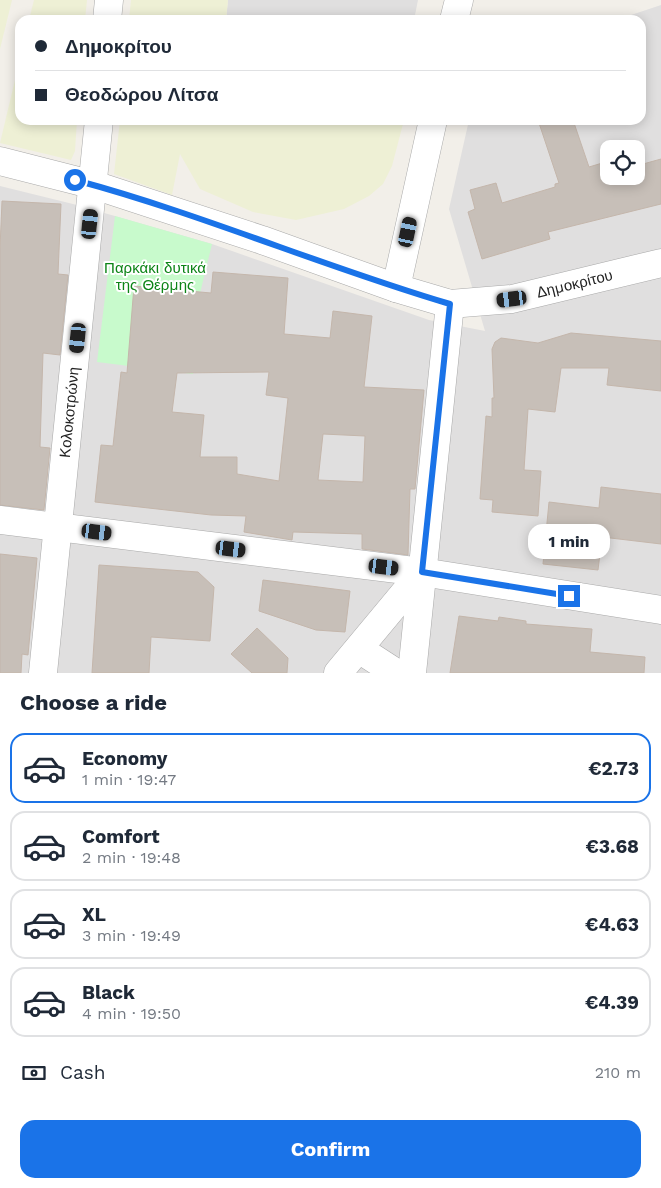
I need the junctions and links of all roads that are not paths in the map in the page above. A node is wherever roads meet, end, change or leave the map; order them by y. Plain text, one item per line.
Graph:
1 (109, 0) edge
2 (459, 0) edge
3 (108, 15) edge
4 (455, 15) edge
5 (100, 125) edge
6 (432, 125) edge
7 (0, 161) edge
8 (94, 186) junction
9 (661, 263) edge
10 (396, 288) junction
11 (450, 304) junction
12 (0, 520) edge
13 (58, 528) junction
14 (422, 572) junction
15 (661, 610) edge
16 (358, 649) junction
17 (43, 673) edge
18 (338, 673) edge
19 (396, 673) edge
20 (412, 673) edge

1 - 3 street
2 - 4 street
5 - 8 street, Κολοκοτρώνη
6 - 10 street
7 - 8 street, Δημοκρίτου
8 - 10 street, Δημοκρίτου
8 - 13 street, Κολοκοτρώνη
9 - 11 street, Δημοκρίτου
10 - 11 street, Δημοκρίτου
11 - 14 street
12 - 13 street
13 - 14 street
13 - 17 street, Κολοκοτρώνη
14 - 15 street
14 - 16 street
14 - 20 street
16 - 18 street
16 - 19 street

